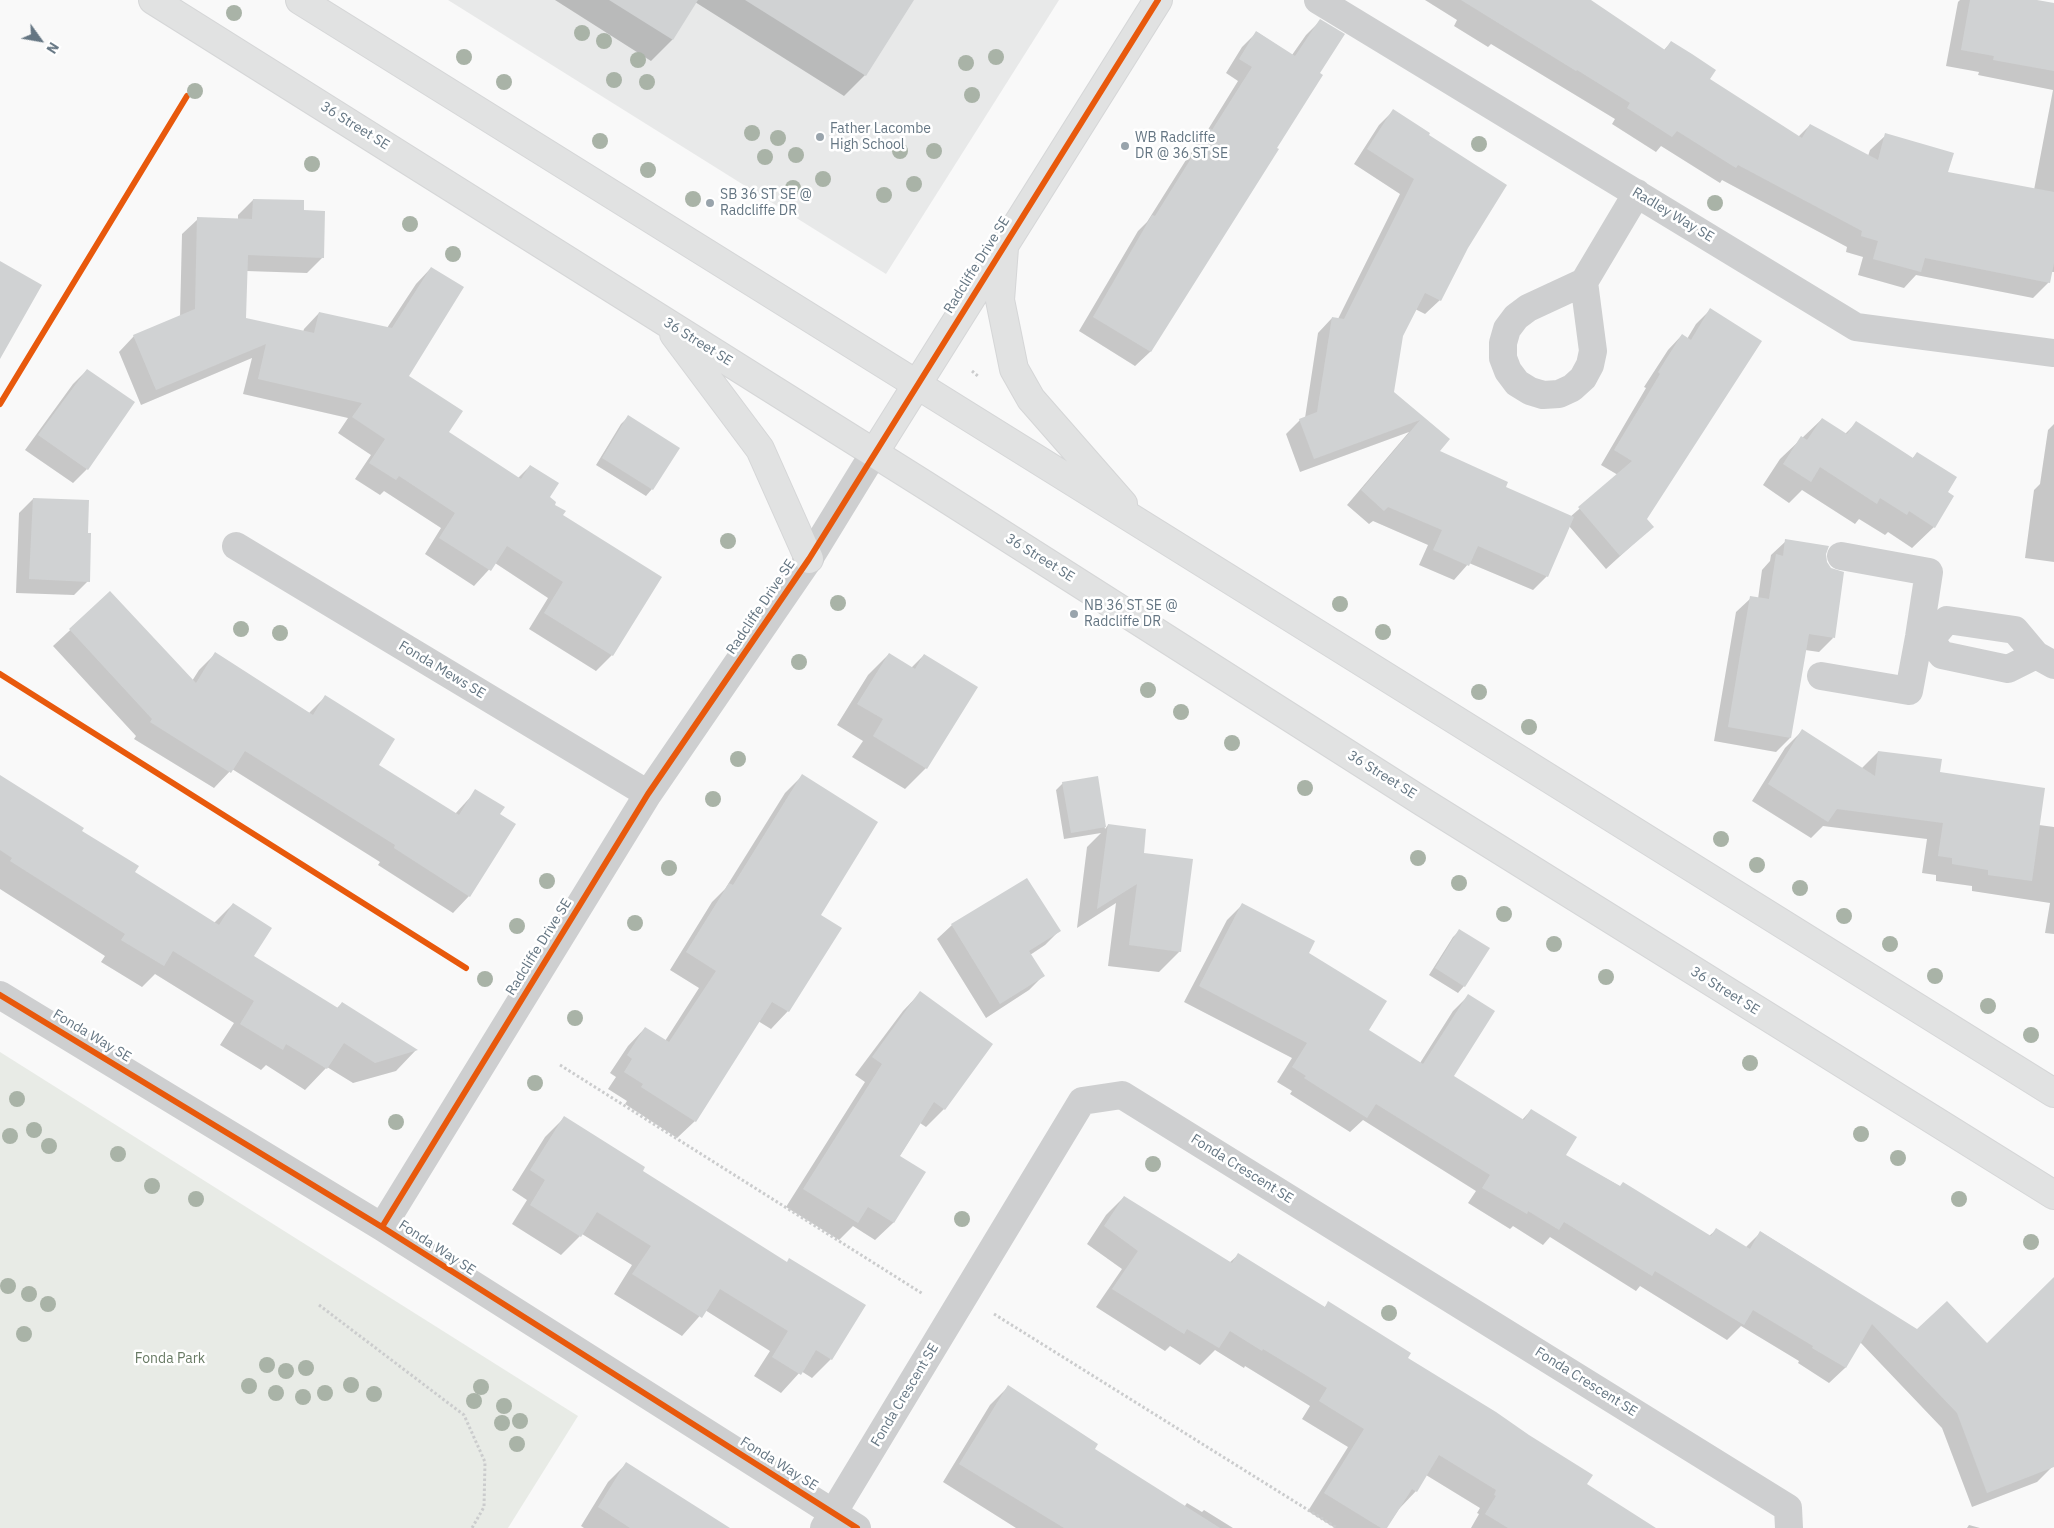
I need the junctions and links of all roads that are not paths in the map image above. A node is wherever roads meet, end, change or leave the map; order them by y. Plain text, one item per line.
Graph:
1 (153, 0) edge
2 (300, 0) edge
3 (1158, 0) edge
4 (1318, 0) edge
5 (1637, 193) junction
6 (1005, 244) junction
7 (1584, 282) dead end
8 (664, 320) junction
9 (2054, 353) edge
10 (916, 386) junction
11 (874, 453) junction
12 (1142, 526) junction
13 (236, 546) dead end
14 (1841, 556) dead end
15 (809, 559) junction
16 (1925, 638) junction
17 (2045, 660) edge
18 (1821, 676) dead end
19 (648, 794) junction
20 (0, 995) edge
21 (2054, 1093) edge
22 (2054, 1195) edge
23 (382, 1227) junction
24 (829, 1521) edge
25 (857, 1528) edge
26 (1789, 1528) edge

1 - 8 main road, 36 Street SE
2 - 10 main road
3 - 6 main road, Radcliffe Drive SE
4 - 5 street, Radley Way SE
5 - 7 street
5 - 9 street, Radley Way SE
6 - 10 main road, Radcliffe Drive SE
6 - 12 main road
8 - 11 main road, 36 Street SE
8 - 15 main road
10 - 11 main road, Radcliffe Drive SE
10 - 12 main road
11 - 15 street, Radcliffe Drive SE
11 - 22 main road, 36 Street SE
12 - 21 main road
13 - 19 street, Fonda Mews SE
14 - 16 street
15 - 19 street, Radcliffe Drive SE
16 - 17 street
16 - 17 street
16 - 18 street
19 - 23 street, Radcliffe Drive SE
20 - 23 street, Fonda Way SE
23 - 24 street, Fonda Way SE
24 - 25 street, Fonda Way SE
24 - 26 street, Fonda Crescent SE

